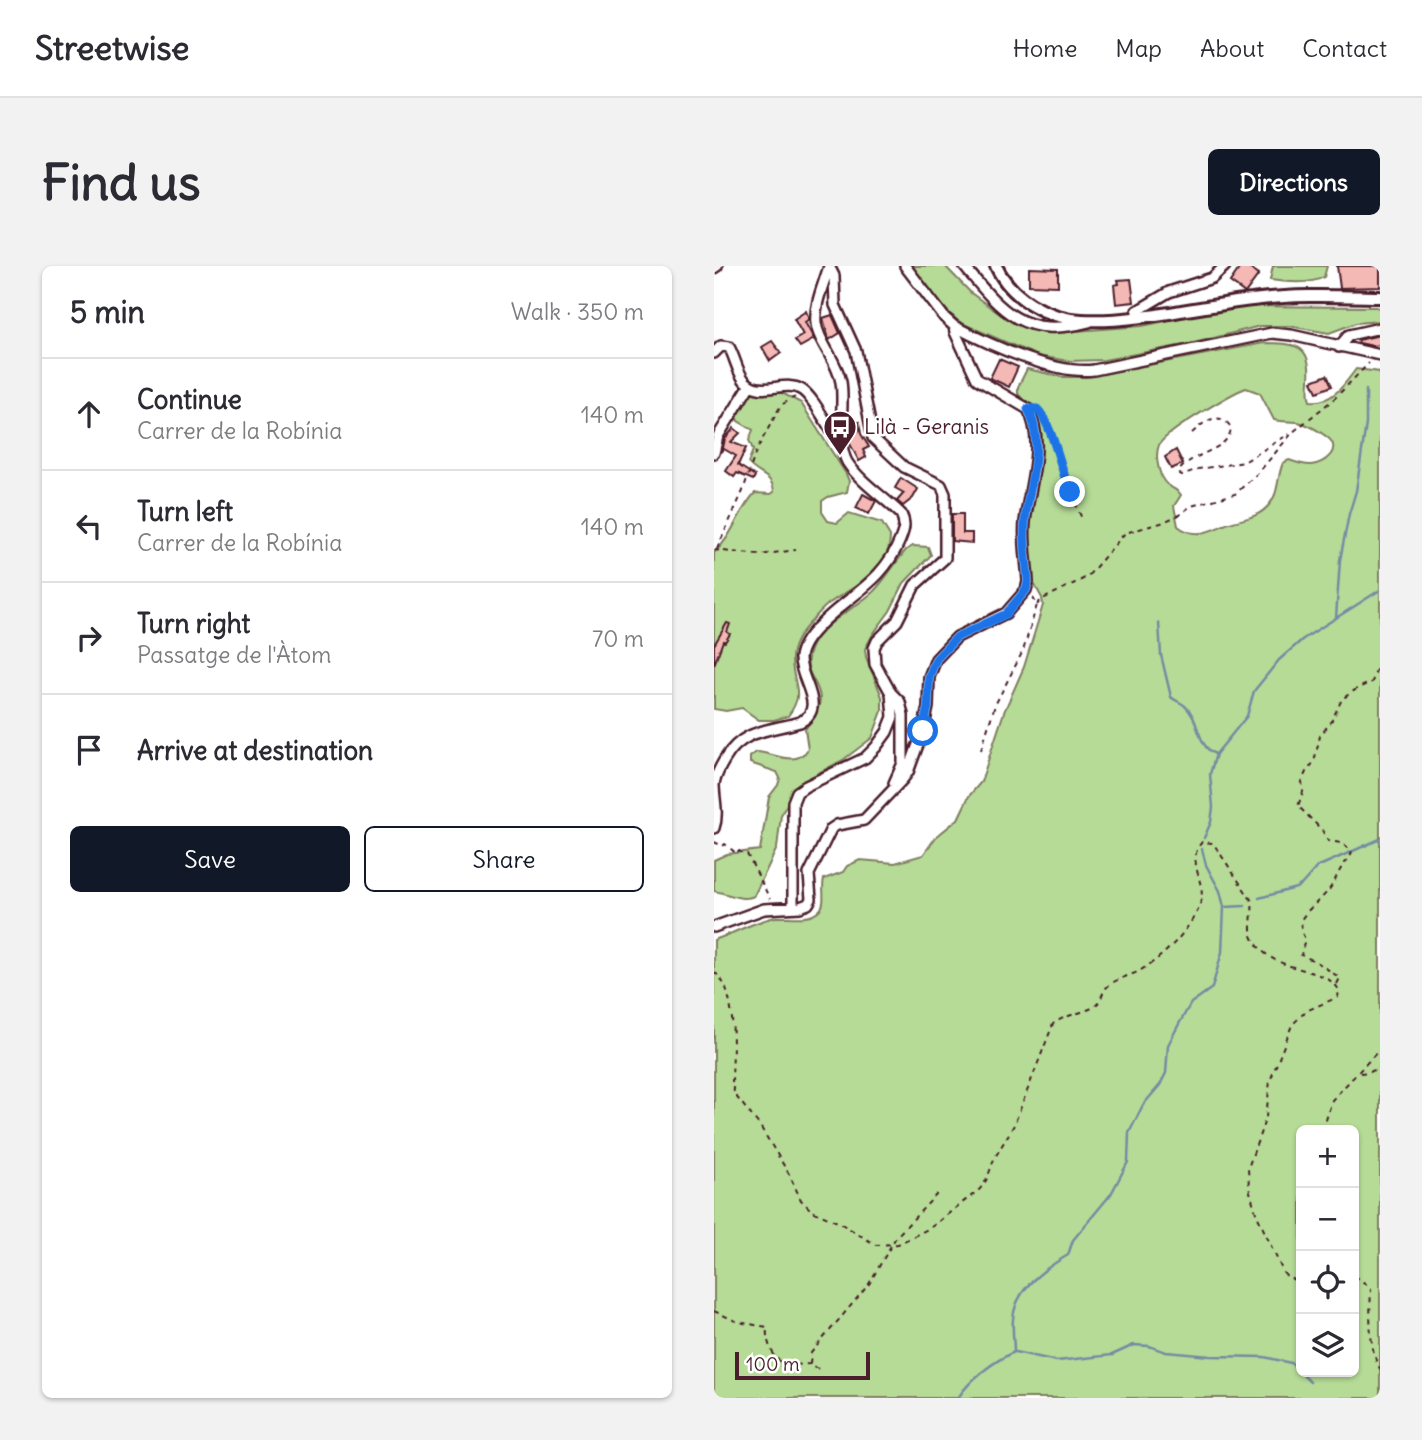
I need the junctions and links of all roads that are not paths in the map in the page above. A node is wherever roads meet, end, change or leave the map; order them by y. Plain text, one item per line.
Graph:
1 (829, 266) edge
2 (905, 266) edge
3 (964, 266) edge
4 (996, 266) edge
5 (1226, 266) edge
6 (1380, 297) edge
7 (1160, 298) junction
8 (1160, 313) junction
9 (1137, 316) junction
10 (1098, 320) junction
11 (954, 326) junction
12 (1380, 328) edge
13 (1339, 347) junction
14 (714, 353) edge
15 (1380, 355) edge
16 (750, 385) junction
17 (842, 440) junction
18 (714, 453) edge
19 (891, 693) junction
20 (890, 792) junction
21 (714, 829) edge
22 (793, 906) junction
23 (714, 927) edge

1 - 17 street
1 - 19 street
2 - 11 street
3 - 10 street
4 - 10 street
5 - 7 street
6 - 8 street
7 - 8 street
7 - 9 street
8 - 9 street
9 - 10 street
11 - 13 street
11 - 20 street
12 - 13 street
13 - 15 street
14 - 16 street
16 - 17 street
16 - 18 street
17 - 21 street
19 - 20 street
19 - 22 street
20 - 22 street
22 - 23 street

